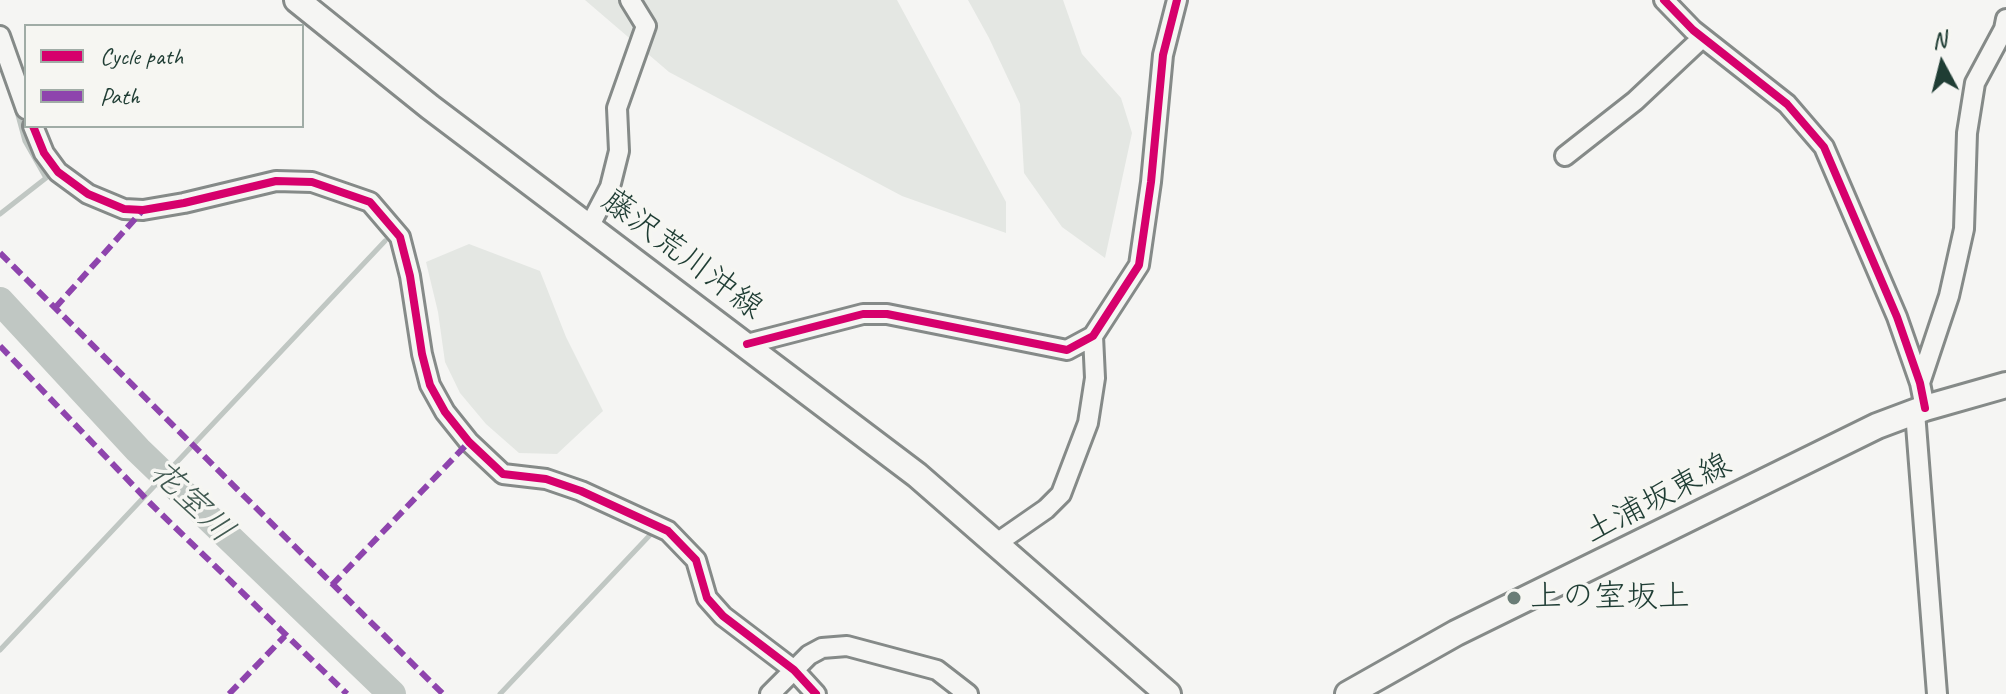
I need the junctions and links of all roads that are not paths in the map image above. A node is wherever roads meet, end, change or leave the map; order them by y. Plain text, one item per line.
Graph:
1 (297, 0) edge
2 (630, 0) edge
3 (1177, 0) edge
4 (1664, 0) edge
5 (2006, 19) edge
6 (0, 36) edge
7 (1702, 38) junction
8 (24, 103) edge
9 (34, 128) edge
10 (1565, 156) dead end
11 (589, 227) junction
12 (1093, 336) junction
13 (747, 344) junction
14 (1920, 383) junction
15 (2006, 385) edge
16 (1920, 410) junction
17 (997, 543) junction
18 (794, 670) junction
19 (770, 694) edge
20 (816, 694) edge
21 (968, 694) edge
22 (1168, 694) edge
23 (1348, 694) edge
24 (1937, 694) edge

1 - 11 main road, 藤沢荒川沖線
2 - 11 street
3 - 12 street
4 - 7 street
5 - 14 street
6 - 8 street
7 - 10 street
7 - 14 street
9 - 18 street
11 - 13 main road, 藤沢荒川沖線
12 - 13 street
12 - 17 street
13 - 17 main road, 藤沢荒川沖線
14 - 16 street
15 - 16 main road, 土浦坂東線
16 - 23 main road, 土浦坂東線
16 - 24 street
17 - 22 main road, 藤沢荒川沖線
18 - 19 street
18 - 20 street
18 - 21 street

